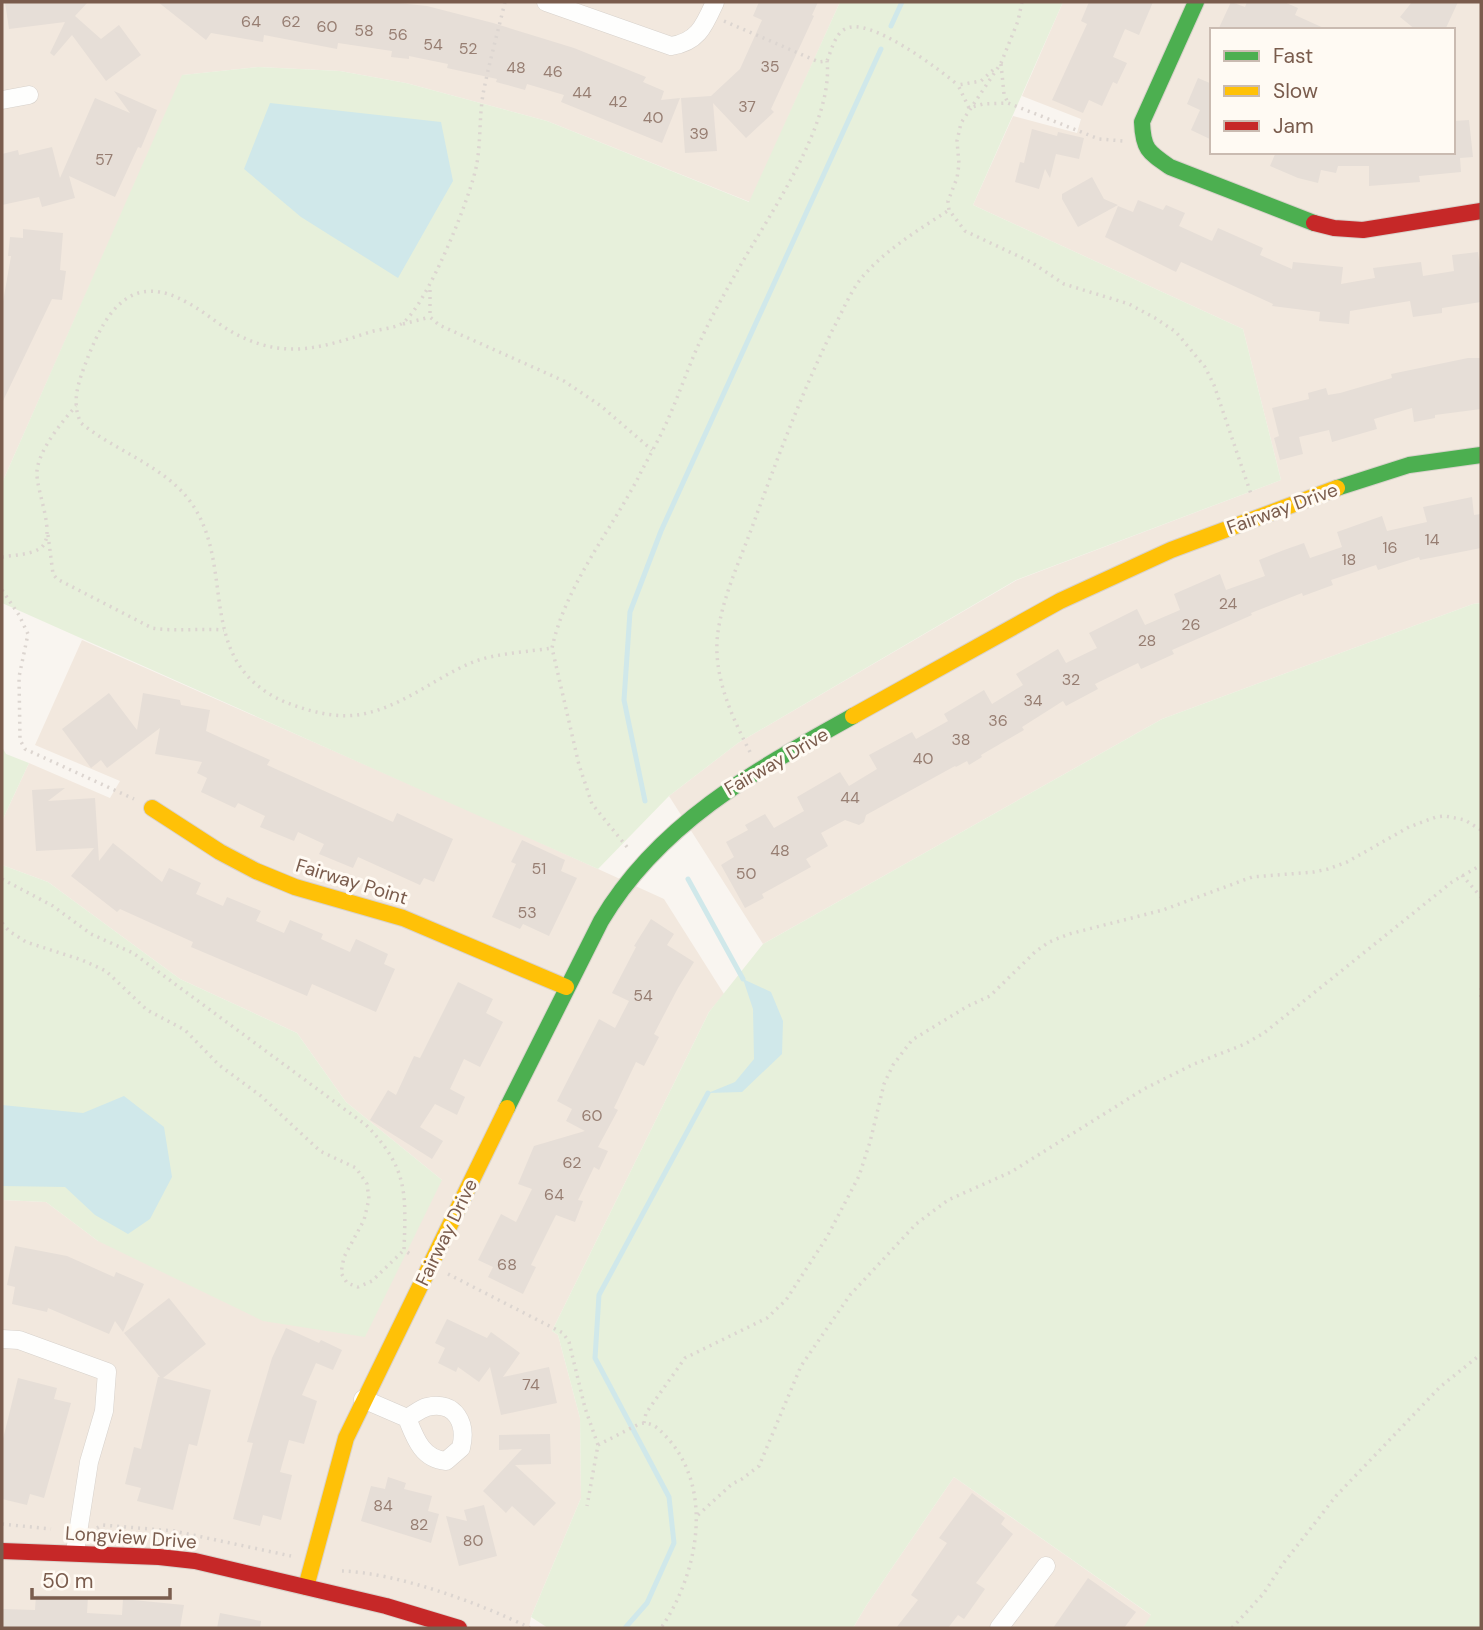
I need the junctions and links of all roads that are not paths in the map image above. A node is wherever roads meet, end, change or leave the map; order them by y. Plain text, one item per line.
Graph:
1 (546, 2) edge
2 (1196, 2) edge
3 (712, 8) edge
4 (29, 94) dead end
5 (2, 100) edge
6 (1481, 211) edge
7 (1481, 455) edge
8 (152, 808) road end
9 (566, 987) junction
10 (2, 1339) edge
11 (363, 1399) junction
12 (407, 1418) dead end
13 (2, 1550) edge
14 (75, 1552) junction
15 (1046, 1566) dead end
16 (306, 1587) junction
17 (459, 1628) edge
18 (999, 1628) edge

1 - 3 street
2 - 6 street
4 - 5 street
7 - 9 street, Fairway Drive
8 - 9 street, Fairway Point
9 - 11 street, Fairway Drive
10 - 14 street
11 - 12 street
11 - 16 street, Fairway Drive
13 - 14 street, Longview Drive
14 - 16 street, Longview Drive
15 - 18 street
16 - 17 street, Longview Drive

